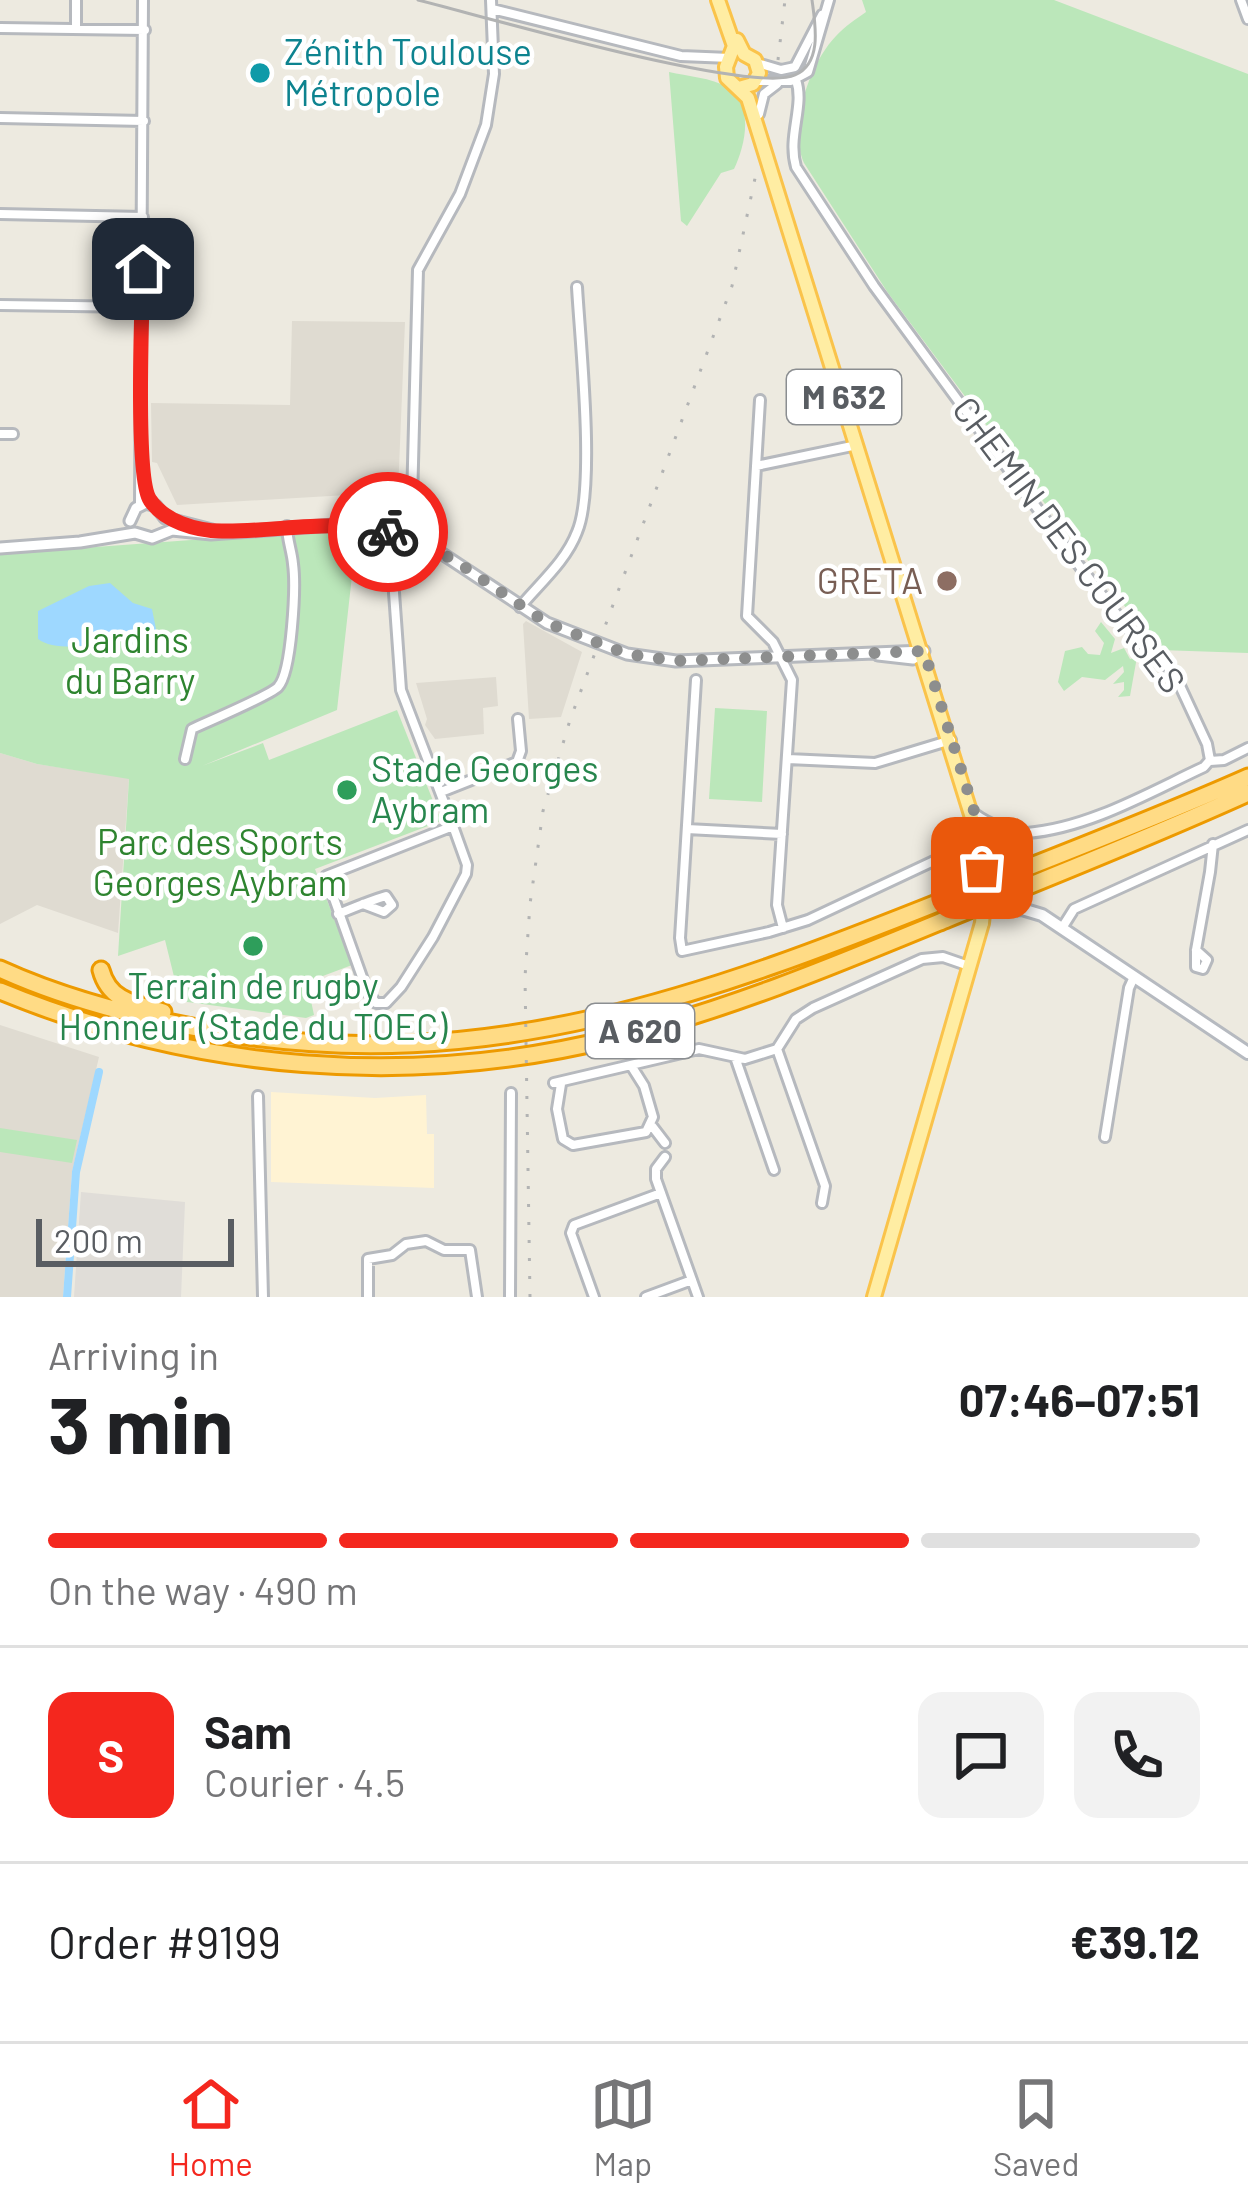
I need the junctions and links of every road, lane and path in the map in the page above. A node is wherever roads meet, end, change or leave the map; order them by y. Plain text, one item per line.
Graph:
1 (76, 0) edge
2 (145, 0) edge
3 (722, 0) edge
4 (1241, 0) edge
5 (829, 1) edge
6 (491, 4) edge
7 (1248, 19) edge
8 (727, 27) junction
9 (0, 28) edge
10 (76, 29) junction
11 (145, 30) junction
12 (727, 58) junction
13 (757, 63) junction
14 (796, 80) junction
15 (778, 83) junction
16 (749, 84) junction
17 (759, 114) junction
18 (0, 118) edge
19 (144, 121) junction
20 (0, 214) edge
21 (143, 217) junction
22 (577, 287) dead end
23 (0, 305) edge
24 (142, 307) junction
25 (760, 400) dead end
26 (0, 434) edge
27 (13, 434) dead end
28 (856, 445) junction
29 (756, 466) junction
30 (146, 504) junction
31 (165, 518) junction
32 (130, 521) junction
33 (286, 526) junction
34 (162, 531) junction
35 (218, 532) junction
36 (135, 533) junction
37 (399, 534) junction
38 (101, 538) junction
39 (0, 548) edge
40 (520, 607) junction
41 (920, 652) junction
42 (782, 658) junction
43 (696, 680) dead end
44 (518, 718) dead end
45 (949, 741) junction
46 (1248, 748) edge
47 (185, 759) dead end
48 (788, 759) junction
49 (1210, 760) junction
50 (1248, 777) edge
51 (441, 792) junction
52 (1248, 793) edge
53 (453, 826) junction
54 (977, 827) junction
55 (1004, 827) junction
56 (687, 829) junction
57 (1248, 830) edge
58 (782, 834) junction
59 (1213, 844) junction
60 (984, 898) junction
61 (363, 904) dead end
62 (1001, 910) junction
63 (338, 914) junction
64 (982, 923) junction
65 (783, 928) junction
66 (1062, 929) junction
67 (1196, 950) dead end
68 (969, 966) junction
69 (0, 969) edge
70 (101, 970) dead end
71 (1134, 977) junction
72 (0, 992) edge
73 (216, 1031) junction
74 (777, 1049) junction
75 (1248, 1053) edge
76 (735, 1057) junction
77 (632, 1067) junction
78 (511, 1093) dead end
79 (258, 1096) dead end
80 (652, 1126) junction
81 (1106, 1137) dead end
82 (665, 1143) dead end
83 (665, 1156) dead end
84 (774, 1170) dead end
85 (661, 1193) junction
86 (822, 1203) dead end
87 (692, 1280) junction
88 (263, 1297) edge
89 (368, 1297) edge
90 (477, 1297) edge
91 (511, 1297) edge
92 (594, 1297) edge
93 (646, 1297) edge
94 (698, 1297) edge
95 (874, 1297) edge

1 - 10 street
2 - 11 street
3 - 8 main road
3 - 12 main road
4 - 7 street
5 - 13 street
5 - 14 street
6 - 12 street
6 - 37 street
8 - 12 street
8 - 12 main road
9 - 10 street
10 - 11 street
11 - 19 street
12 - 13 main road
12 - 16 main road
13 - 16 main road
14 - 15 street
14 - 49 street, CHEMIN DES COURSES
15 - 16 street
15 - 17 street
16 - 17 main road, M 632
16 - 28 main road, M 632
17 - 28 main road, M 632
18 - 19 street
19 - 21 street
20 - 21 street
21 - 24 street
22 - 40 street
23 - 24 street
24 - 30 street
25 - 29 street
26 - 27 street
28 - 29 street
28 - 41 main road, M 632
29 - 42 street
30 - 31 street
30 - 32 street
31 - 34 street
31 - 35 street
32 - 36 street
32 - 38 street
33 - 35 street
33 - 37 street
33 - 47 street
34 - 35 street
34 - 36 street
36 - 38 street
37 - 40 street
37 - 51 street
38 - 39 street
40 - 42 street
41 - 42 street
41 - 45 main road, M 632
42 - 48 street
43 - 56 street
44 - 51 street
45 - 48 street
45 - 54 main road, M 632
46 - 49 street
48 - 58 street
49 - 55 street
50 - 73 highway, A 620
51 - 53 street
52 - 72 highway, A 620
53 - 63 street
53 - 63 street
54 - 55 street
54 - 55 street
54 - 60 main road, bridge
54 - 65 street
56 - 58 street
56 - 65 street
57 - 59 street
58 - 65 street
59 - 66 street
59 - 67 street
60 - 62 main road, bridge
60 - 64 main road, bridge
61 - 63 street
62 - 64 main road, bridge
62 - 66 main road
64 - 68 main road, bridge
66 - 71 main road
68 - 74 street
68 - 95 main road
69 - 73 highway, A 620
70 - 73 highway
71 - 75 main road
71 - 81 street
74 - 76 street
74 - 86 street
76 - 77 street
76 - 84 street
77 - 80 street
77 - 80 street
78 - 91 street
79 - 88 street
80 - 82 street
83 - 85 street
85 - 87 street
85 - 92 street
87 - 93 street
87 - 94 street
89 - 90 street

